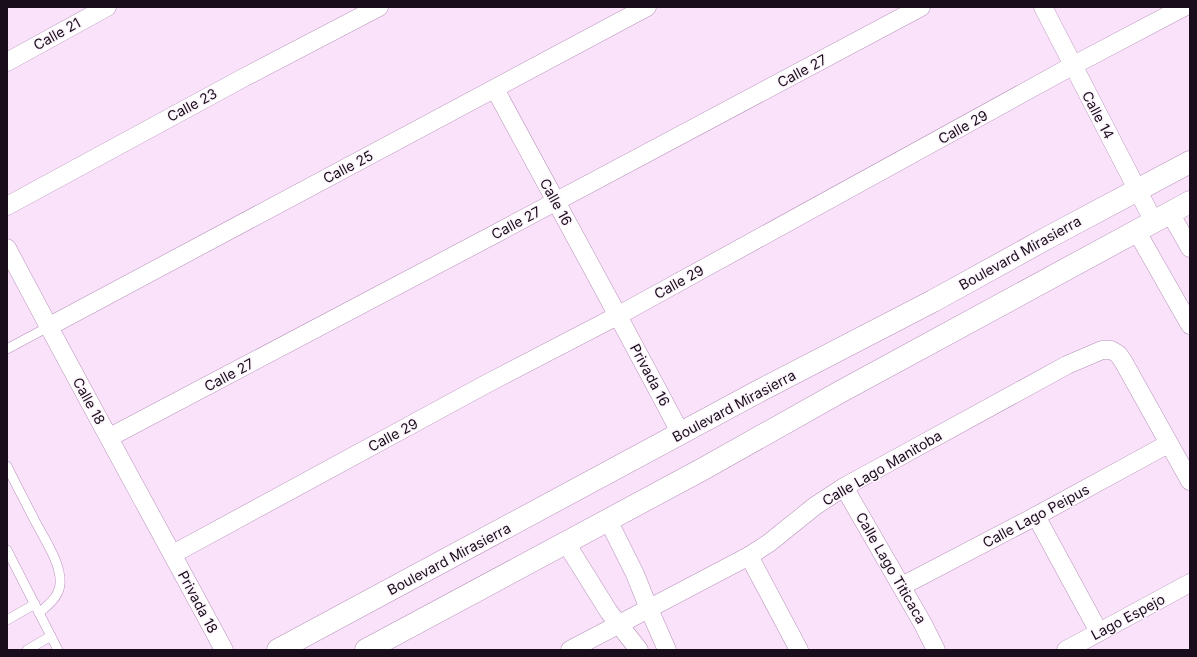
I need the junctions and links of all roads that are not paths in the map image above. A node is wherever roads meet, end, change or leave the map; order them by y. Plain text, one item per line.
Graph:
1 (107, 7) edge
2 (378, 7) edge
3 (647, 7) edge
4 (921, 7) edge
5 (1043, 7) edge
6 (1184, 7) edge
7 (7, 62) edge
8 (1072, 66) junction
9 (495, 88) junction
10 (1190, 162) edge
11 (1138, 191) junction
12 (555, 202) junction
13 (1190, 202) edge
14 (7, 206) edge
15 (1154, 222) junction
16 (7, 248) edge
17 (1190, 248) edge
18 (618, 315) junction
19 (1190, 324) edge
20 (48, 327) junction
21 (7, 349) edge
22 (681, 434) junction
23 (110, 437) junction
24 (1168, 444) junction
25 (7, 466) edge
26 (1190, 481) edge
27 (844, 487) junction
28 (1036, 516) junction
29 (608, 520) junction
30 (566, 543) junction
31 (8, 552) edge
32 (173, 554) junction
33 (750, 556) junction
34 (1190, 583) edge
35 (902, 586) junction
36 (35, 604) junction
37 (649, 609) junction
38 (39, 613) junction
39 (7, 620) edge
40 (619, 624) junction
41 (1099, 632) junction
42 (51, 636) junction
43 (27, 650) edge
44 (58, 650) edge
45 (224, 650) edge
46 (278, 650) edge
47 (366, 650) edge
48 (570, 650) edge
49 (639, 650) edge
50 (667, 650) edge
51 (799, 650) edge
52 (936, 650) edge
53 (1066, 650) edge

1 - 7 street, Calle 21
2 - 14 street, Calle 23
3 - 9 street, Calle 25
4 - 12 street, Calle 27
5 - 8 street, Calle 14
6 - 8 street, Calle 29
8 - 11 street, Calle 14
8 - 18 street, Calle 29
9 - 12 street, Calle 16
9 - 20 street, Calle 25
10 - 11 main road, Boulevard Mirasierra
11 - 15 street, Calle 14
11 - 22 main road, Boulevard Mirasierra
12 - 18 street, Calle 16
12 - 23 street, Calle 27
13 - 15 main road
15 - 17 street
15 - 19 street
15 - 29 main road
16 - 20 street, Calle 18
18 - 22 street, Privada 16
18 - 32 street, Calle 29
20 - 21 lane
20 - 23 street, Calle 18
22 - 46 main road, Boulevard Mirasierra
23 - 32 street, Calle 18
24 - 26 street
24 - 27 street, Calle Lago Manitoba
24 - 28 street, Calle Lago Peipus
25 - 38 lane
27 - 33 street, Calle Lago Manitoba
27 - 35 street, Calle Lago Titicaca
28 - 35 street, Calle Lago Peipus
28 - 41 street
29 - 30 main road
29 - 37 street
30 - 40 street
30 - 47 main road
31 - 36 lane
32 - 45 street, Privada 18
33 - 37 street, Calle Lago Manitoba
33 - 51 street
34 - 41 street, Lago Espejo
35 - 52 street, Calle Lago Titicaca
36 - 38 lane
36 - 39 lane
37 - 40 street, Calle Lago Manitoba
37 - 50 street
38 - 42 lane
40 - 48 street, Calle Lago Manitoba
40 - 49 street
41 - 53 street, Lago Espejo
42 - 43 lane
42 - 44 lane

